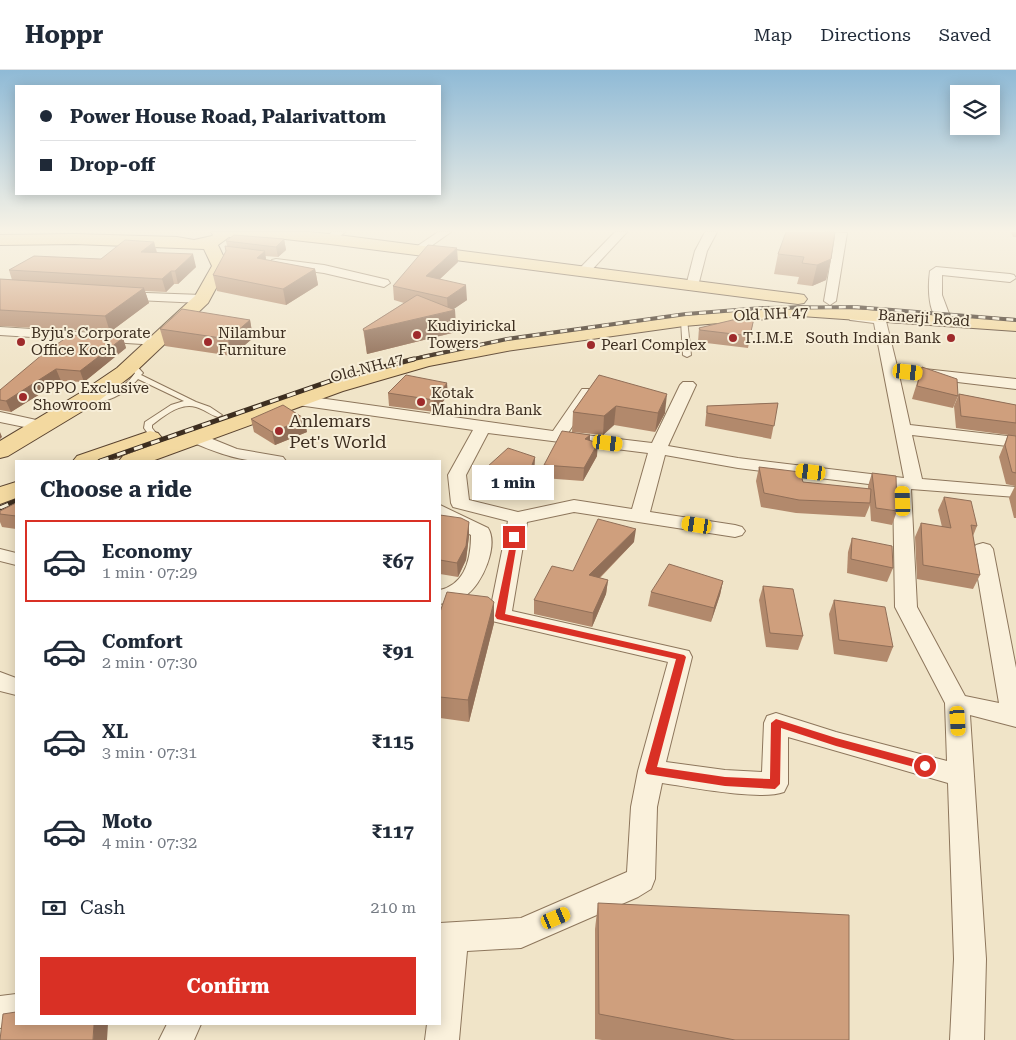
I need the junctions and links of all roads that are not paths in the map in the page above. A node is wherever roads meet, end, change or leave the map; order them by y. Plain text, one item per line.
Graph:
1 (214, 277) edge
2 (359, 277) edge
3 (624, 277) edge
4 (694, 277) edge
5 (835, 277) edge
6 (935, 277) edge
7 (1002, 277) edge
8 (1010, 278) dead end
9 (384, 283) dead end
10 (692, 286) junction
11 (102, 295) edge
12 (202, 299) junction
13 (804, 306) junction
14 (831, 306) junction
15 (941, 314) junction
16 (1016, 318) edge
17 (684, 320) junction
18 (1016, 325) edge
19 (0, 331) edge
20 (158, 341) junction
21 (687, 355) dead end
22 (891, 370) junction
23 (134, 371) junction
24 (688, 384) dead end
25 (1016, 384) edge
26 (588, 392) edge
27 (298, 400) junction
28 (192, 402) junction
29 (218, 414) junction
30 (0, 417) edge
31 (44, 426) junction
32 (483, 427) junction
33 (903, 429) junction
34 (558, 436) junction
35 (155, 437) junction
36 (195, 437) junction
37 (1016, 442) edge
38 (658, 449) junction
39 (0, 451) edge
40 (88, 460) edge
41 (134, 460) edge
42 (272, 460) edge
43 (908, 483) junction
44 (15, 489) edge
45 (1016, 492) edge
46 (0, 496) edge
47 (15, 506) edge
48 (441, 512) edge
49 (0, 513) edge
50 (640, 516) junction
51 (518, 518) junction
52 (736, 531) dead end
53 (983, 549) dead end
54 (0, 555) edge
55 (15, 559) edge
56 (441, 597) edge
57 (957, 703) junction
58 (1014, 716) edge
59 (650, 771) junction
60 (961, 776) junction
61 (446, 938) edge
62 (15, 1010) edge
63 (0, 1012) edge
64 (184, 1025) edge
65 (176, 1040) edge
66 (442, 1040) edge
67 (967, 1040) edge

1 - 12 main road
2 - 9 street
3 - 10 main road, Old NH 47
4 - 10 street
5 - 14 street
6 - 15 street
7 - 8 street
10 - 13 main road, Old NH 47
11 - 12 street
12 - 20 main road
13 - 14 main road, Old NH 47
13 - 17 main road, Old NH 47
13 - 22 street
13 - 29 main road, Old NH 47
14 - 15 main road, Banerji Road
15 - 16 main road, Banerji Road
15 - 18 main road, Banerji Road
17 - 21 lane
17 - 27 main road, Old NH 47
19 - 20 street
20 - 23 main road
22 - 25 street
22 - 33 street
23 - 28 lane
23 - 31 main road
24 - 38 street
26 - 34 street
27 - 32 street
27 - 36 main road, Old NH 47
28 - 29 lane
28 - 35 lane
29 - 35 main road, Old NH 47
30 - 31 street
31 - 39 main road
32 - 34 street
32 - 51 street
33 - 37 street
33 - 43 street
34 - 38 street
35 - 40 main road, Old NH 47
36 - 41 main road, Old NH 47
36 - 42 street
38 - 43 street
38 - 50 street
43 - 45 street
43 - 57 street
44 - 46 main road
47 - 49 main road
48 - 56 street
50 - 51 street
50 - 52 street
51 - 59 street
53 - 58 street
54 - 55 street
57 - 58 street
57 - 60 street
59 - 60 street
59 - 61 street
60 - 67 street
61 - 66 street
62 - 63 street
64 - 65 street

